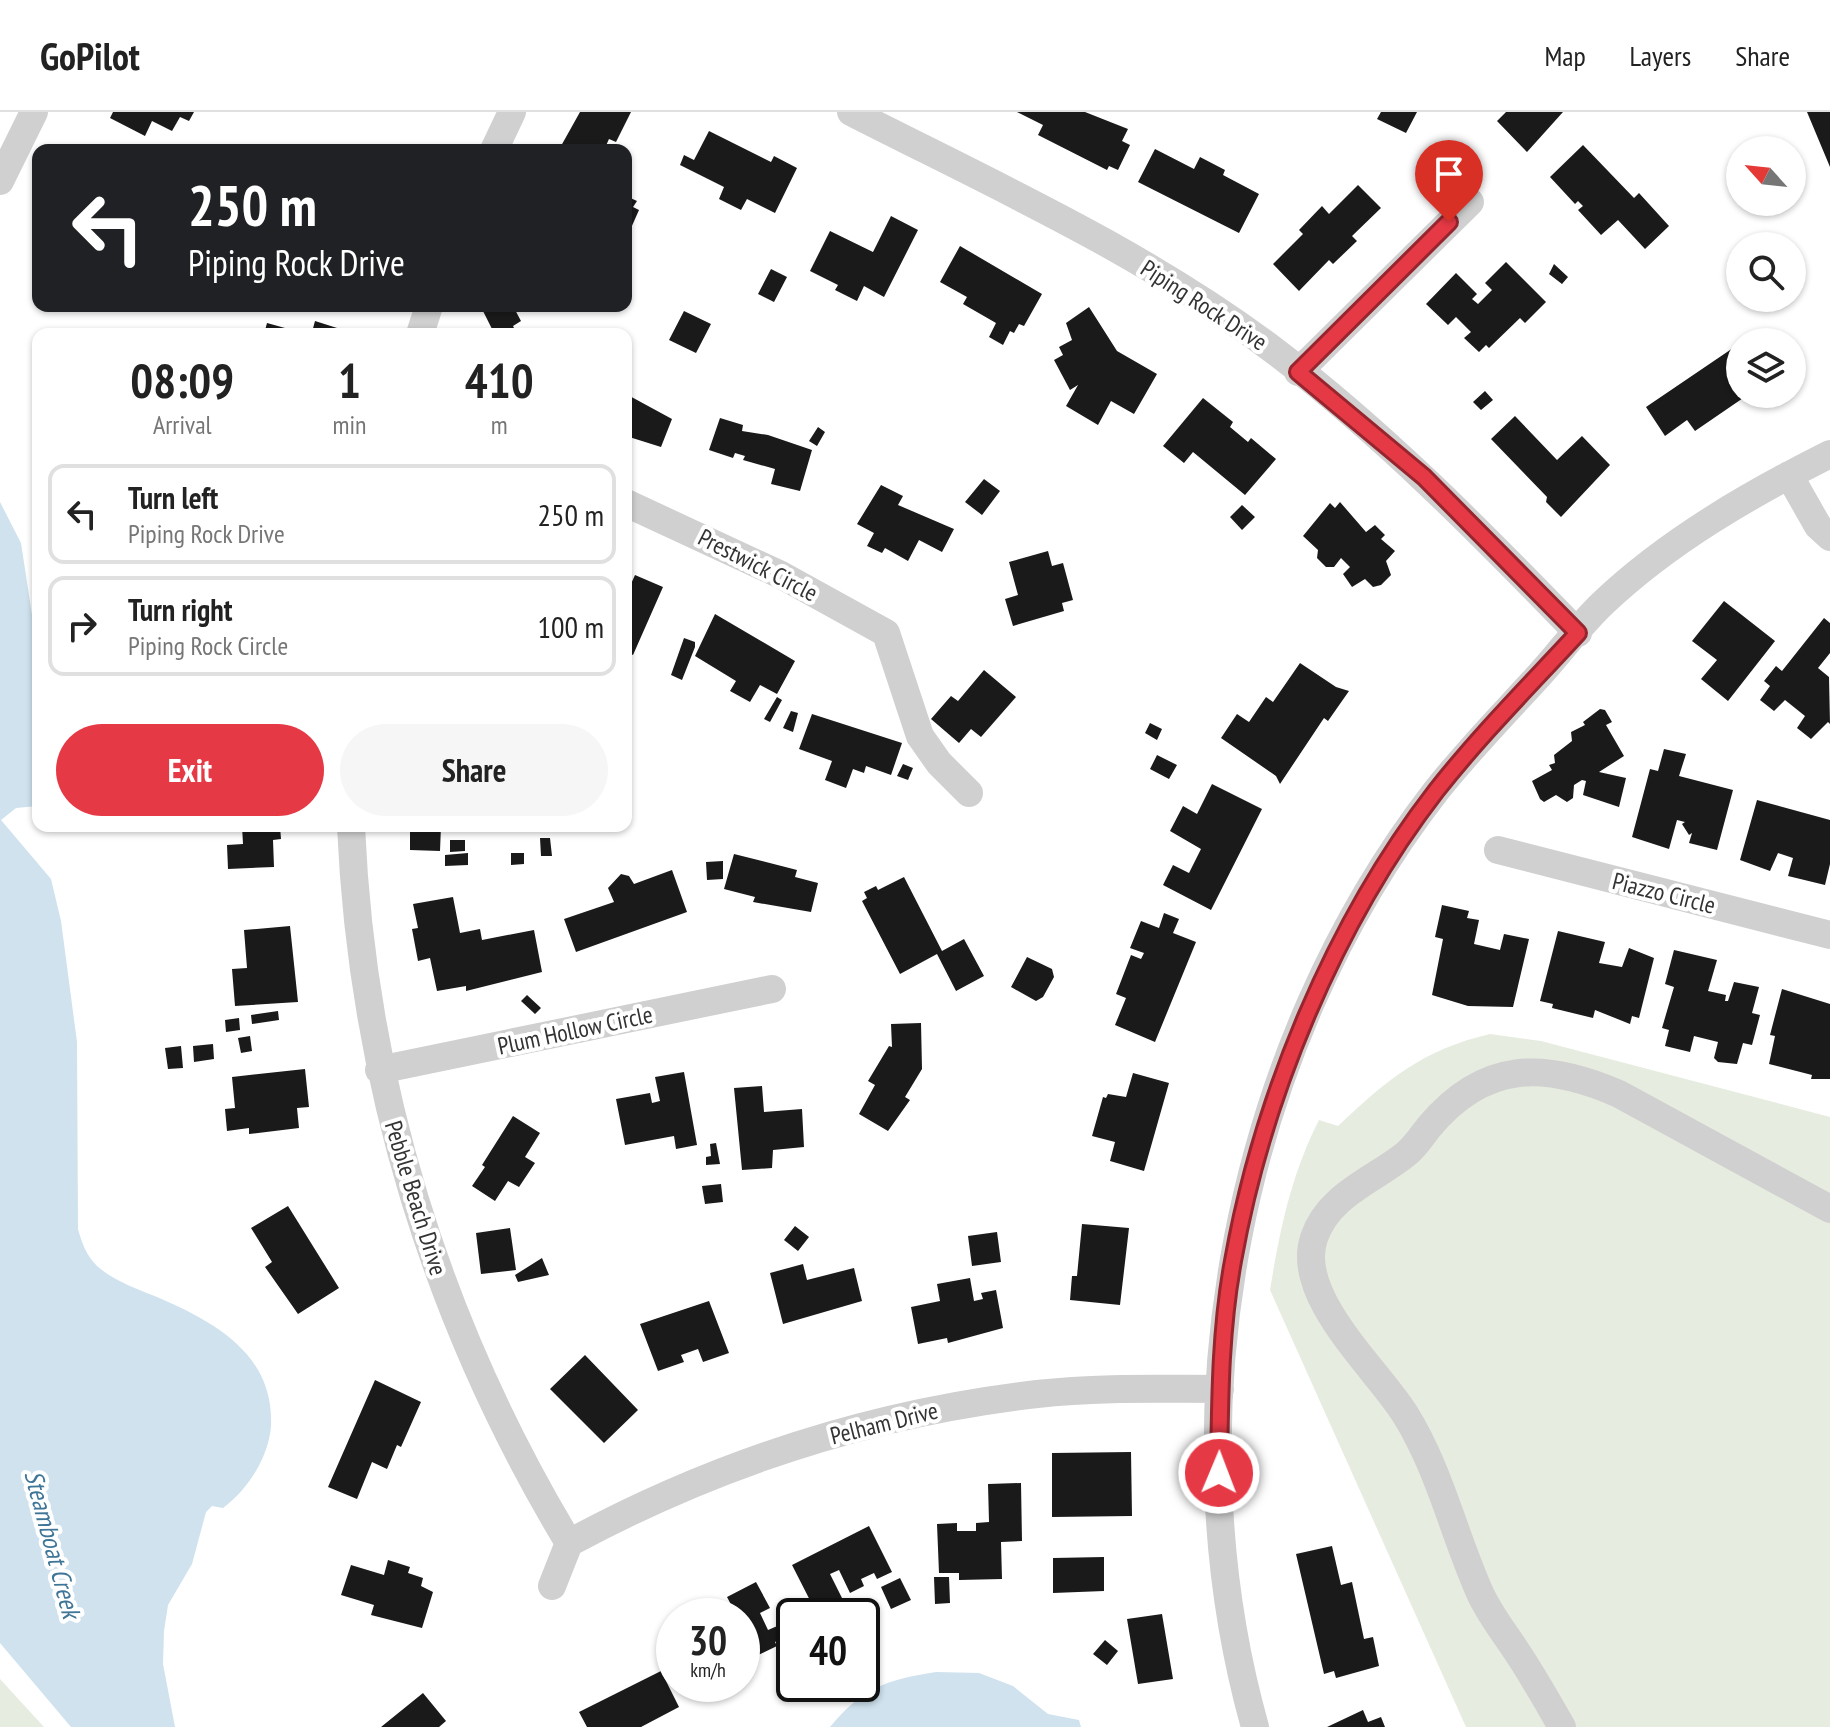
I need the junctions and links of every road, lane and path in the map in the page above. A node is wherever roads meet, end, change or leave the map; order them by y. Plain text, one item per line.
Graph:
1 (34, 112) edge
2 (512, 112) edge
3 (851, 112) edge
4 (497, 144) edge
5 (0, 181) edge
6 (1470, 202) dead end
7 (1298, 372) junction
8 (1830, 454) edge
9 (1789, 475) junction
10 (632, 506) edge
11 (1830, 537) edge
12 (1578, 633) junction
13 (969, 793) dead end
14 (351, 832) edge
15 (1498, 850) dead end
16 (1830, 935) edge
17 (772, 989) dead end
18 (379, 1070) junction
19 (1830, 1209) edge
20 (1220, 1389) junction
21 (569, 1543) junction
22 (552, 1586) dead end
23 (1255, 1727) edge
24 (1562, 1727) edge

1 - 5 street
2 - 4 street
3 - 7 street, Piping Rock Drive
6 - 7 street
7 - 12 street, Piping Rock Drive
8 - 9 street
9 - 11 street
9 - 12 street
10 - 13 street, Prestwick Circle
12 - 20 street
14 - 18 street, Pebble Beach Drive
15 - 16 street, Piazzo Circle
17 - 18 street, Plum Hollow Circle
18 - 21 street, Pebble Beach Drive
19 - 24 street
20 - 21 street, Pelham Drive
20 - 23 street
21 - 22 street

